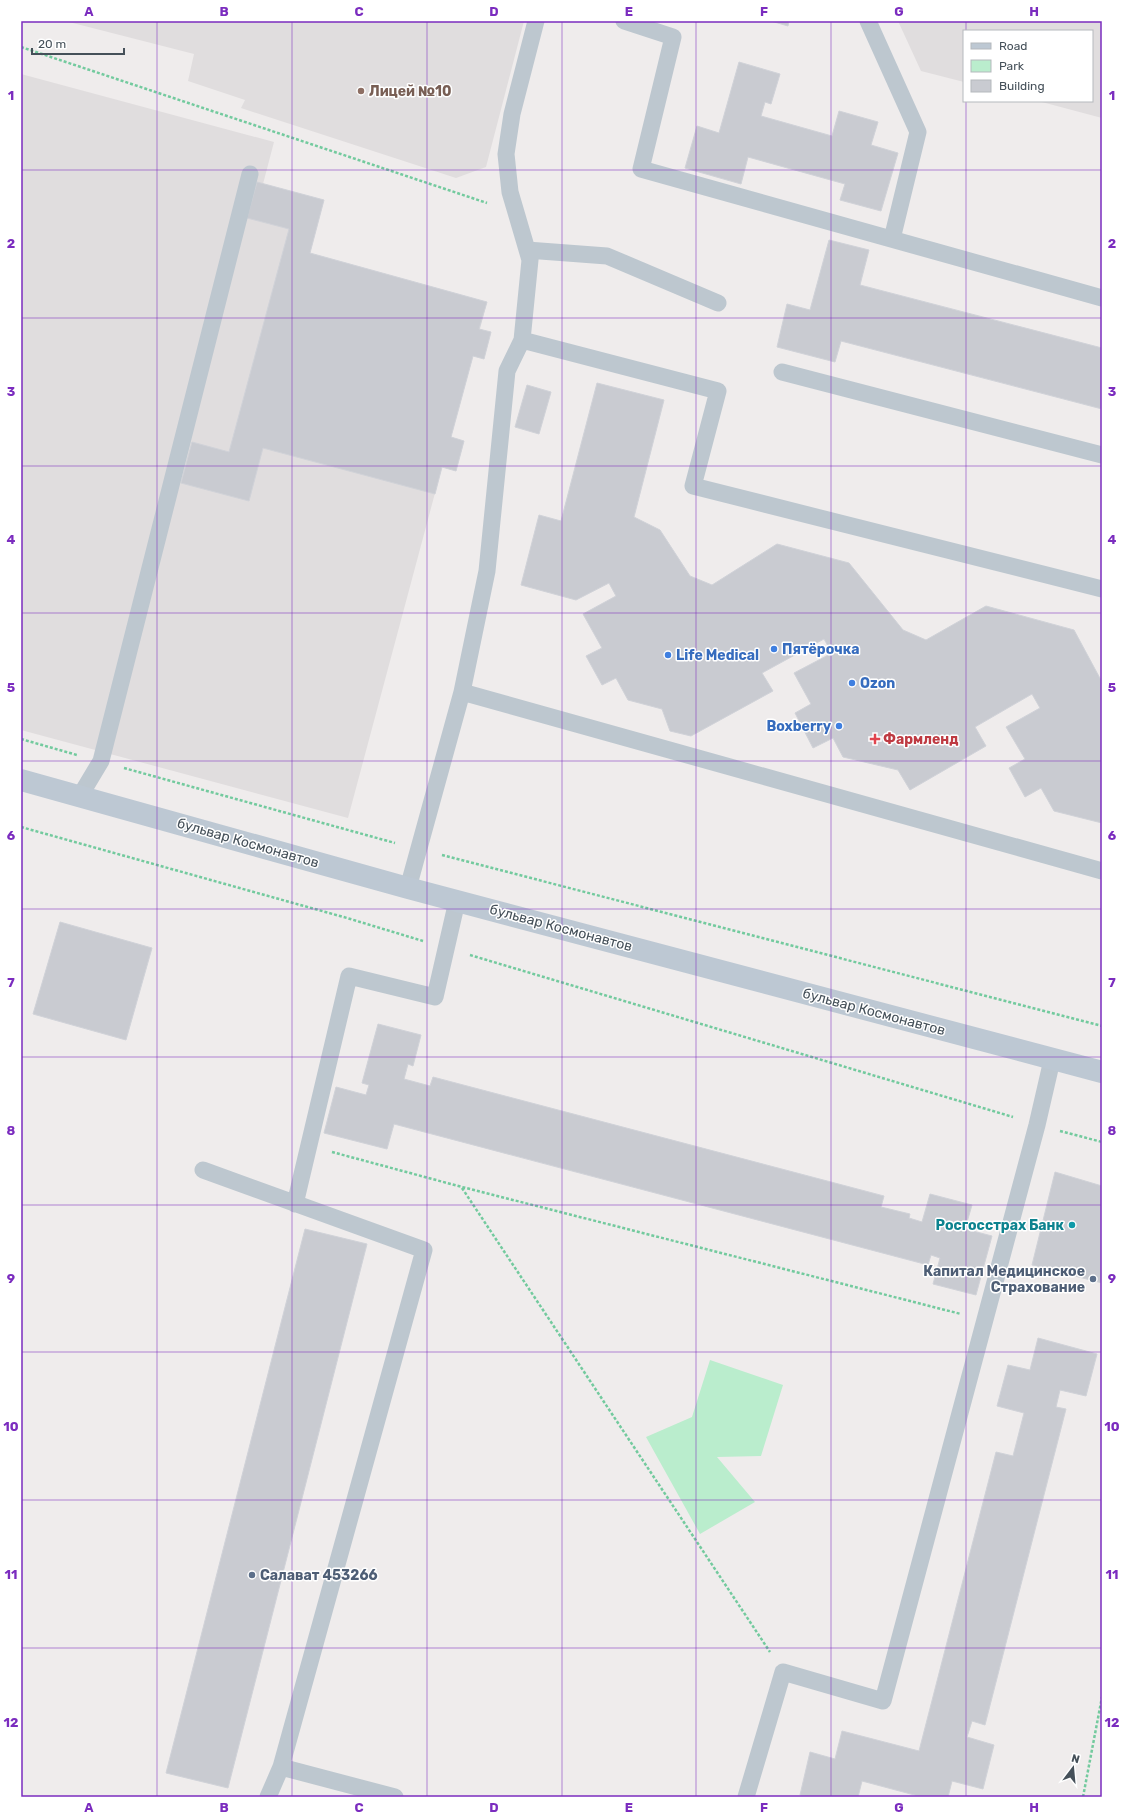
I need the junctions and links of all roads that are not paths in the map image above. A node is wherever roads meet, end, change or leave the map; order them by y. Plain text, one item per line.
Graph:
1 (536, 21) edge
2 (624, 21) edge
3 (868, 21) edge
4 (250, 174) dead end
5 (892, 239) junction
6 (527, 250) junction
7 (1102, 298) edge
8 (718, 303) dead end
9 (522, 340) junction
10 (782, 372) dead end
11 (1102, 455) edge
12 (1102, 589) edge
13 (462, 692) junction
14 (21, 780) edge
15 (80, 796) junction
16 (1102, 871) edge
17 (408, 888) junction
18 (457, 901) junction
19 (1052, 1060) junction
20 (1102, 1072) edge
21 (203, 1170) dead end
22 (295, 1204) junction
23 (281, 1766) junction
24 (268, 1797) edge
25 (395, 1797) edge
26 (746, 1797) edge

1 - 6 lane
2 - 5 lane
3 - 5 lane
4 - 15 lane
5 - 7 lane
6 - 8 lane
6 - 9 lane
9 - 12 lane
9 - 13 lane
10 - 11 lane
13 - 16 lane
13 - 17 lane
14 - 15 street, бульвар Космонавтов
15 - 17 street, бульвар Космонавтов
17 - 18 street, бульвар Космонавтов
18 - 19 street, бульвар Космонавтов
18 - 22 lane
19 - 20 street, бульвар Космонавтов
19 - 26 lane
21 - 22 lane
22 - 23 lane
23 - 24 lane
23 - 25 lane

